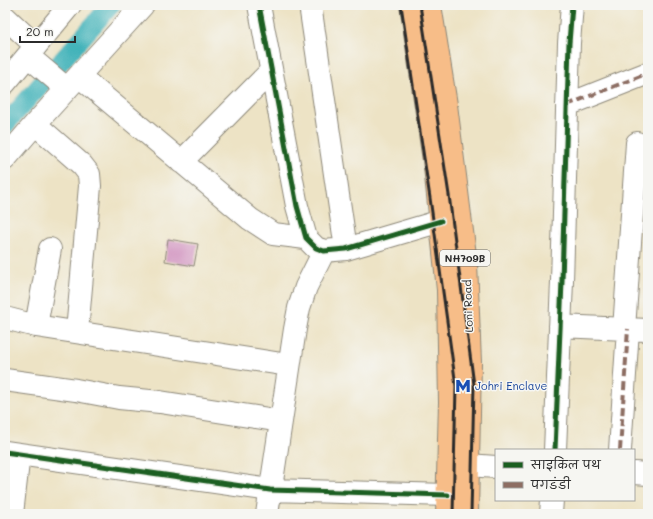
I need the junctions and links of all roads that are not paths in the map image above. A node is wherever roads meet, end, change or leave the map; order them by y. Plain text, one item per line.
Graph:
1 (70, 5) edge
2 (143, 5) edge
3 (260, 5) edge
4 (310, 5) edge
5 (411, 5) edge
6 (430, 5) edge
7 (572, 5) edge
8 (5, 17) edge
9 (51, 69) junction
10 (271, 71) junction
11 (648, 73) edge
12 (5, 83) edge
13 (567, 105) junction
14 (35, 124) junction
15 (648, 153) edge
16 (5, 159) edge
17 (181, 162) junction
18 (441, 221) junction
19 (306, 238) junction
20 (50, 249) dead end
21 (346, 249) junction
22 (324, 251) junction
23 (5, 318) edge
24 (36, 326) junction
25 (560, 326) junction
26 (633, 330) edge
27 (77, 332) junction
28 (288, 366) junction
29 (5, 380) edge
30 (281, 421) junction
31 (555, 449) edge
32 (620, 449) edge
33 (12, 453) edge
34 (468, 465) junction
35 (495, 466) edge
36 (635, 473) edge
37 (648, 474) edge
38 (270, 490) junction
39 (552, 501) edge
40 (448, 504) edge
41 (12, 514) edge
42 (267, 514) edge
43 (467, 514) edge
44 (551, 514) edge

1 - 9 street
2 - 9 street
3 - 10 street
4 - 21 street
5 - 18 highway, Loni Road / NH709B
6 - 34 highway, Loni Road / NH709B
7 - 13 street
8 - 9 street
9 - 12 street
9 - 14 street
9 - 17 street
10 - 17 street
10 - 19 street
11 - 13 street
13 - 25 street
14 - 16 street
14 - 27 street
15 - 26 street
17 - 19 street
18 - 21 street
18 - 40 highway, Loni Road / NH709B
19 - 22 street
20 - 24 street
21 - 22 street
22 - 28 street
23 - 24 street
24 - 27 street
25 - 26 street
25 - 31 street
26 - 32 street
27 - 28 street
28 - 30 street
29 - 30 street
30 - 38 street
33 - 38 street
33 - 41 street
34 - 35 street
34 - 43 highway, Loni Road / NH709B
36 - 37 street
38 - 40 street
38 - 42 street
39 - 44 street

